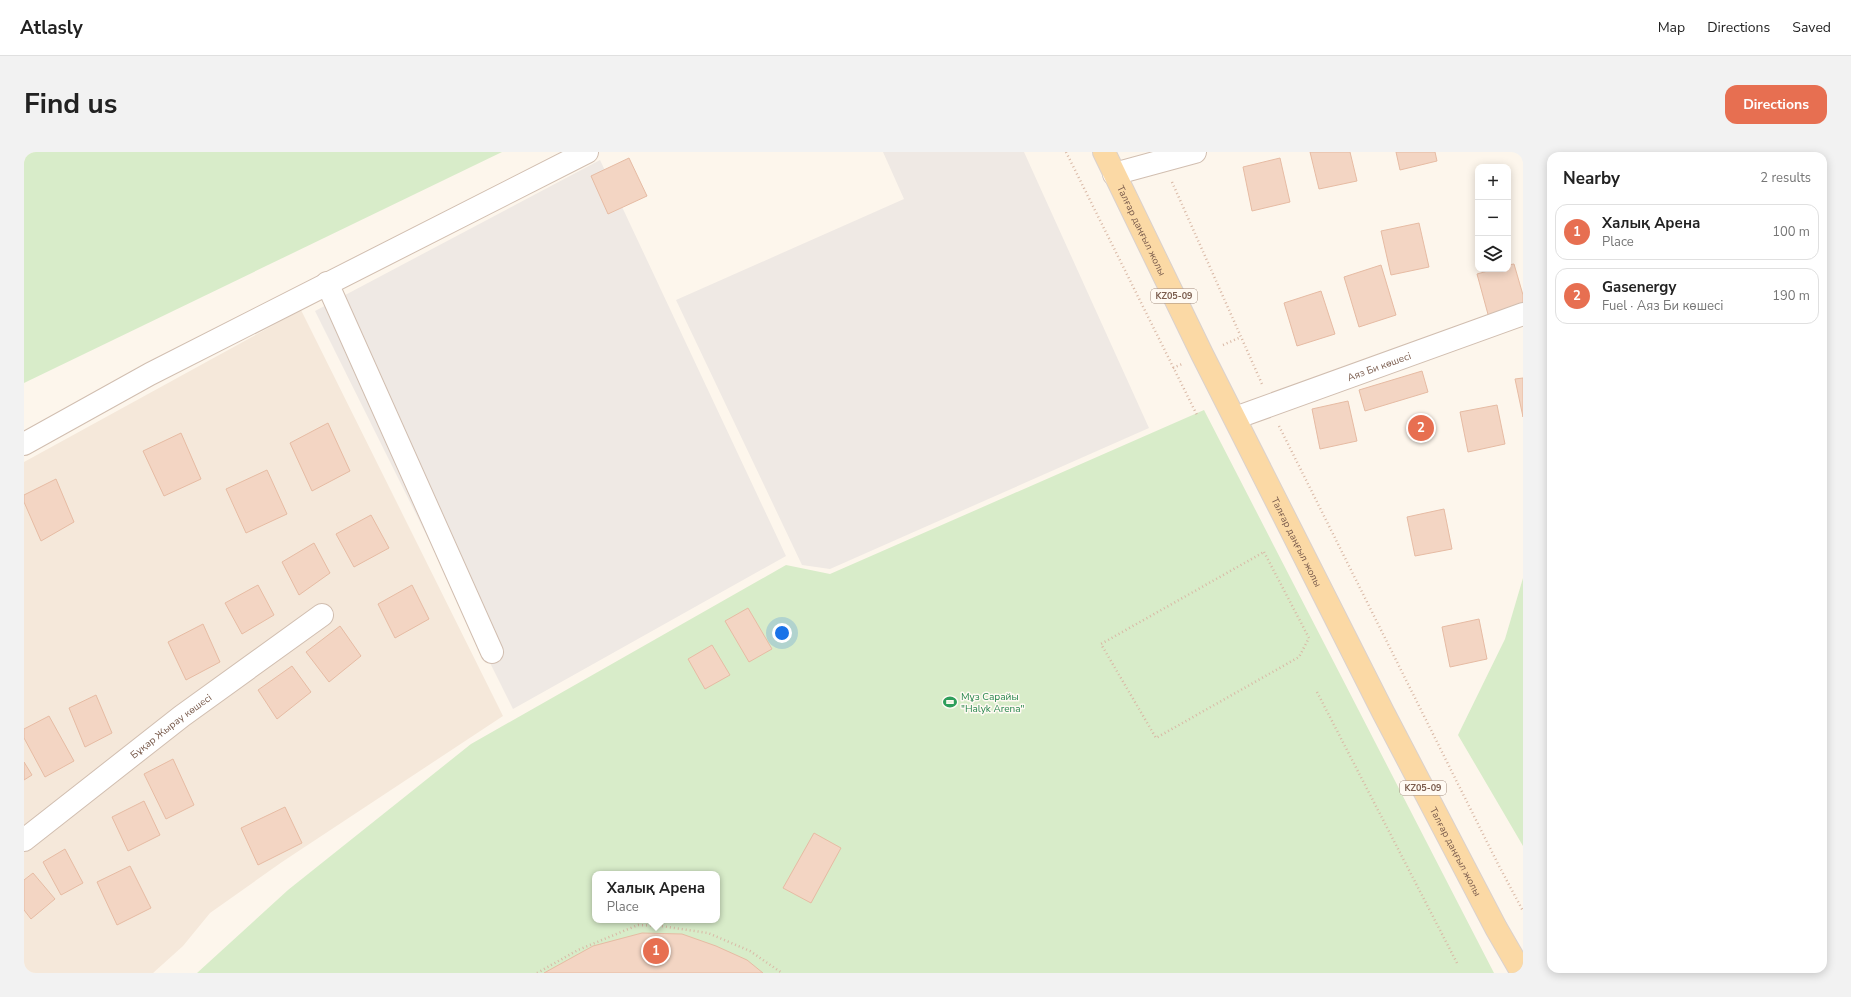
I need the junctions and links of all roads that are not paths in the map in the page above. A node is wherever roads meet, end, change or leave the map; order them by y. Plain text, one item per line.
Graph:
1 (587, 152) edge
2 (1104, 152) edge
3 (1195, 152) edge
4 (1114, 174) junction
5 (327, 283) junction
6 (1523, 314) edge
7 (1235, 418) junction
8 (24, 444) edge
9 (322, 615) dead end
10 (492, 652) dead end
11 (24, 840) edge
12 (1496, 928) junction
13 (1523, 966) edge
14 (1515, 973) edge
15 (1522, 973) edge

1 - 5 street
2 - 4 main road, Талғар даңғыл жолы / KZ05-09
3 - 4 street
4 - 7 main road, Талғар даңғыл жолы / KZ05-09
5 - 8 street
5 - 10 street
6 - 7 street, Аяз Би көшесі
7 - 12 main road, Талғар даңғыл жолы / KZ05-09
9 - 11 street, Бұқар Жырау көшесі
12 - 13 main road, KZ05-09
12 - 14 main road, KZ05-09
12 - 15 main road

